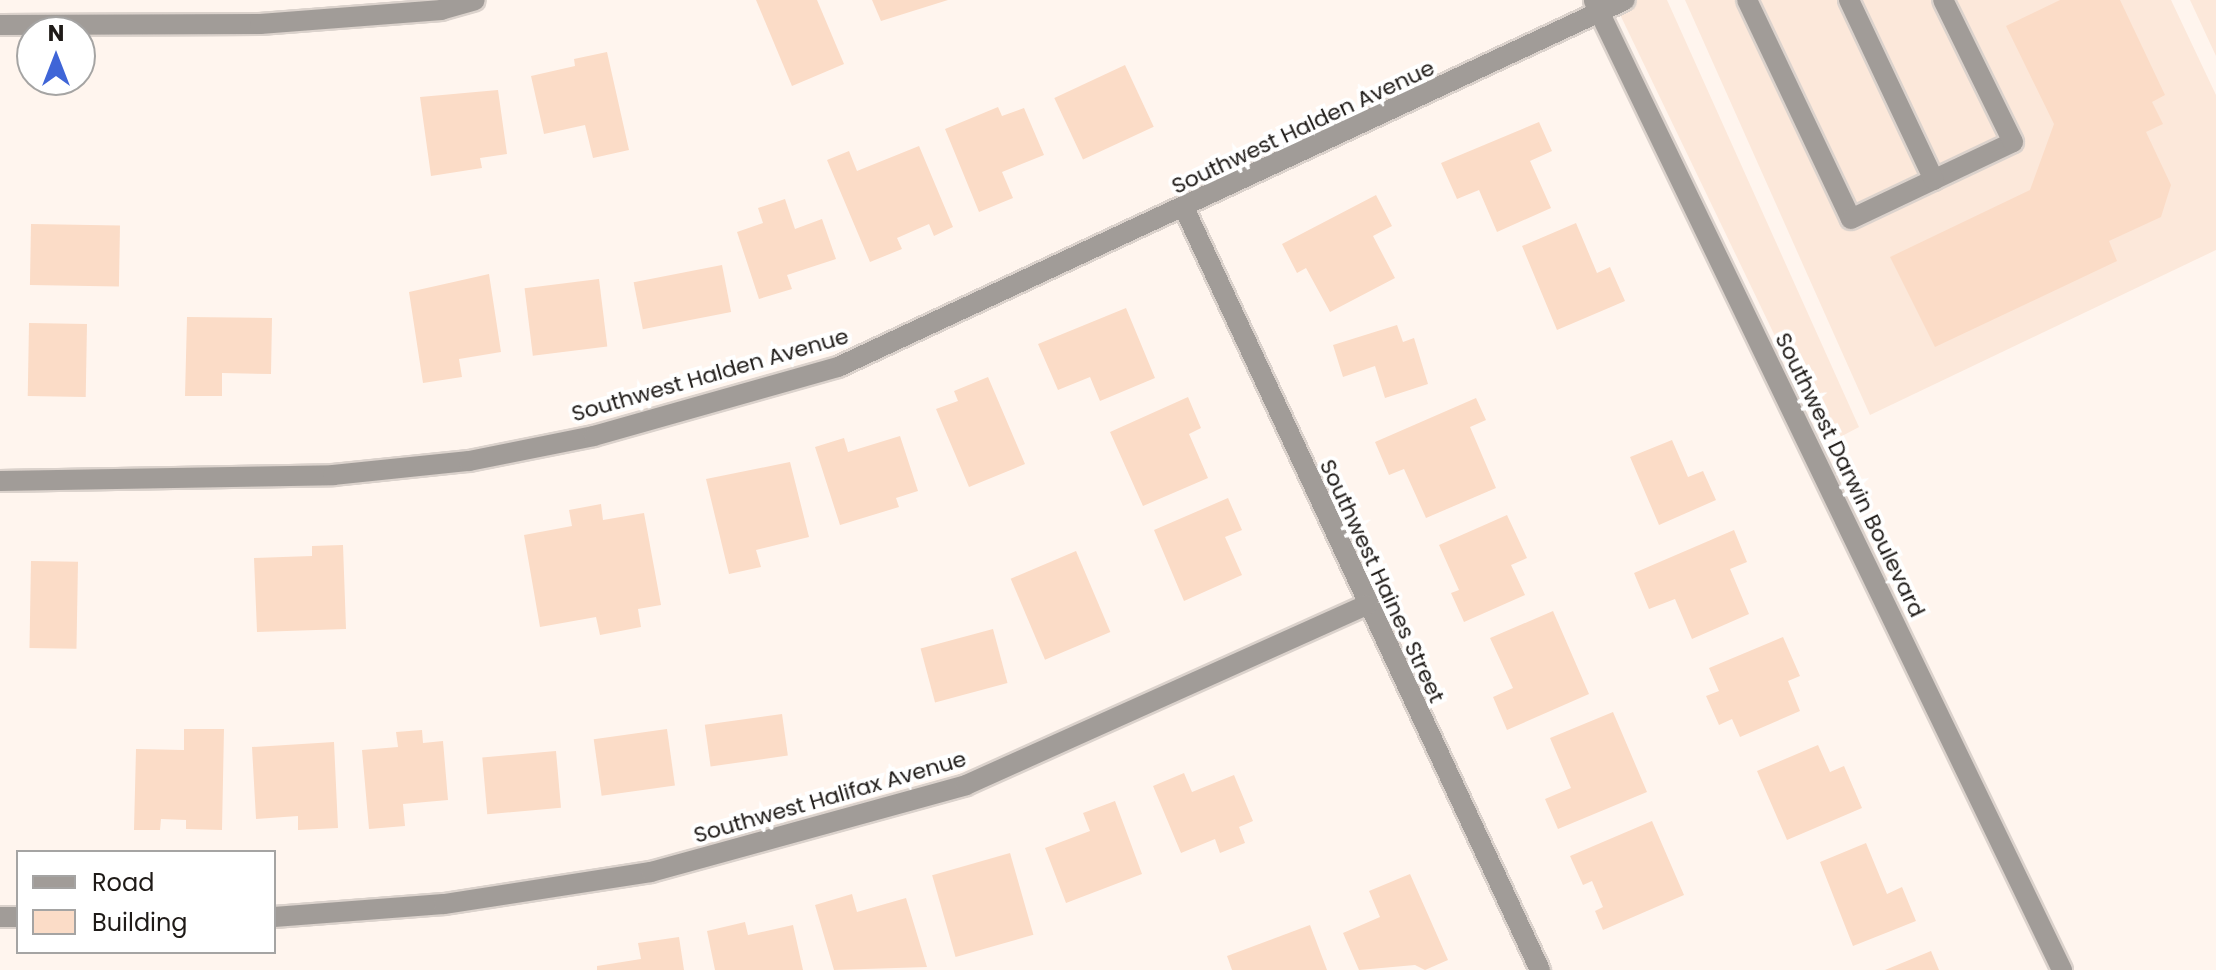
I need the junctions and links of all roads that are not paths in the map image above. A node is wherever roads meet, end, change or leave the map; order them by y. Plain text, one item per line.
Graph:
1 (475, 0) edge
2 (1625, 0) edge
3 (1747, 0) edge
4 (1849, 0) edge
5 (1943, 0) edge
6 (1597, 6) edge
7 (0, 25) edge
8 (1934, 180) junction
9 (1185, 210) junction
10 (0, 481) edge
11 (1366, 605) junction
12 (276, 917) edge
13 (1540, 970) edge
14 (2062, 970) edge

1 - 7 street
2 - 6 street, Southwest Halden Avenue
3 - 8 street
4 - 8 street
5 - 8 street
6 - 9 street, Southwest Halden Avenue
6 - 14 street, Southwest Darwin Boulevard
9 - 10 street, Southwest Halden Avenue
9 - 11 street, Southwest Haines Street
11 - 12 street, Southwest Halifax Avenue
11 - 13 street, Southwest Haines Street

